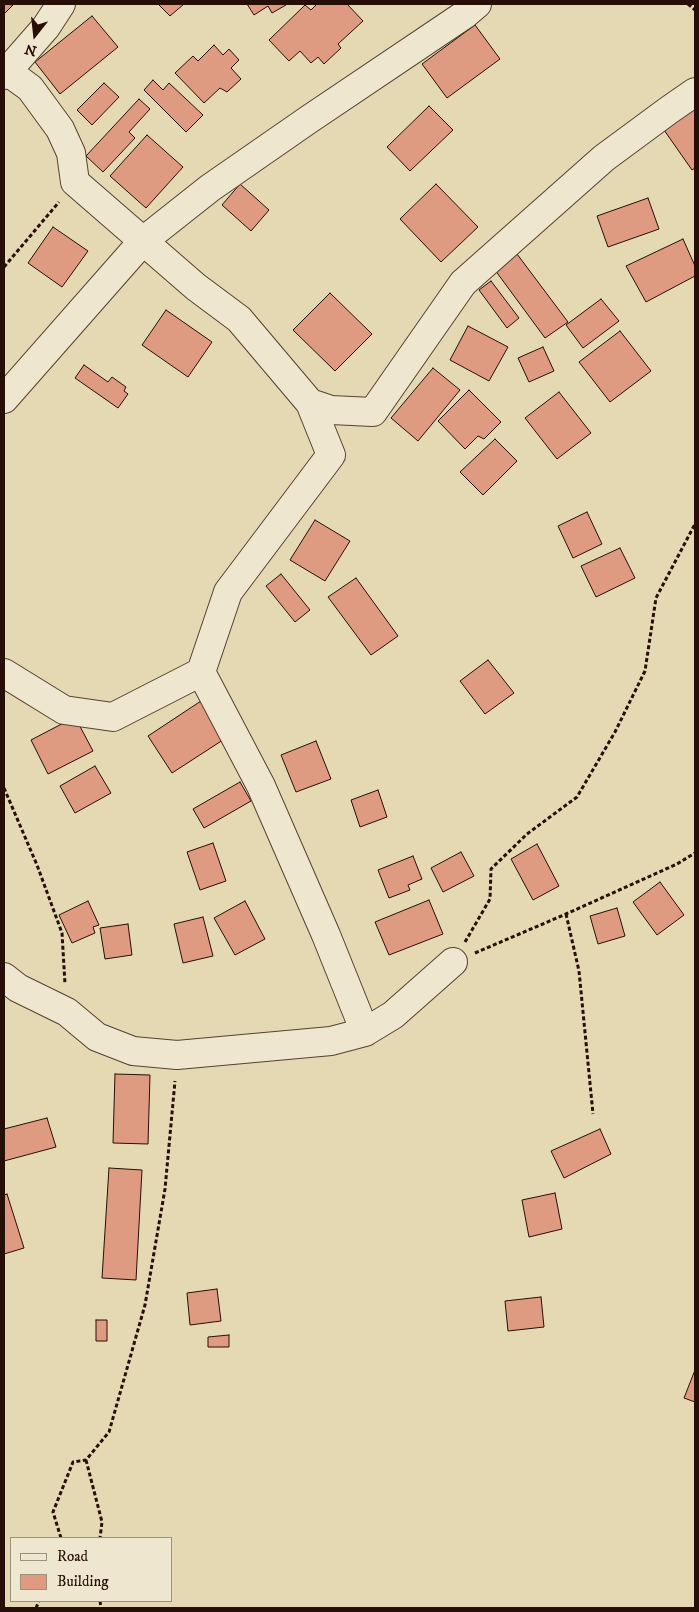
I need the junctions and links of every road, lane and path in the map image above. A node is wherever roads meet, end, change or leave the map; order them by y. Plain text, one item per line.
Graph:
1 (62, 4) edge
2 (478, 4) edge
3 (688, 4) edge
4 (695, 10) edge
5 (5, 72) edge
6 (695, 92) edge
7 (75, 182) junction
8 (143, 241) junction
9 (4, 267) edge
10 (4, 399) edge
11 (310, 403) junction
12 (695, 524) edge
13 (201, 672) junction
14 (4, 673) edge
15 (4, 788) edge
16 (695, 853) edge
17 (566, 914) junction
18 (454, 962) junction
19 (4, 977) edge
20 (67, 1012) junction
21 (365, 1032) junction
22 (177, 1054) junction
23 (593, 1114) dead end
24 (86, 1460) junction
25 (61, 1537) edge
26 (100, 1537) edge

1 - 5 street
2 - 8 street
3 - 4 path
5 - 7 street
6 - 11 street
7 - 8 street
7 - 9 path
8 - 10 street
8 - 11 street
11 - 13 street
12 - 18 path
13 - 14 street
13 - 21 street
15 - 20 path
16 - 17 path
17 - 18 path
17 - 23 path
18 - 21 street
19 - 20 street
20 - 22 street
21 - 22 street
22 - 24 path
24 - 25 path
24 - 26 path

